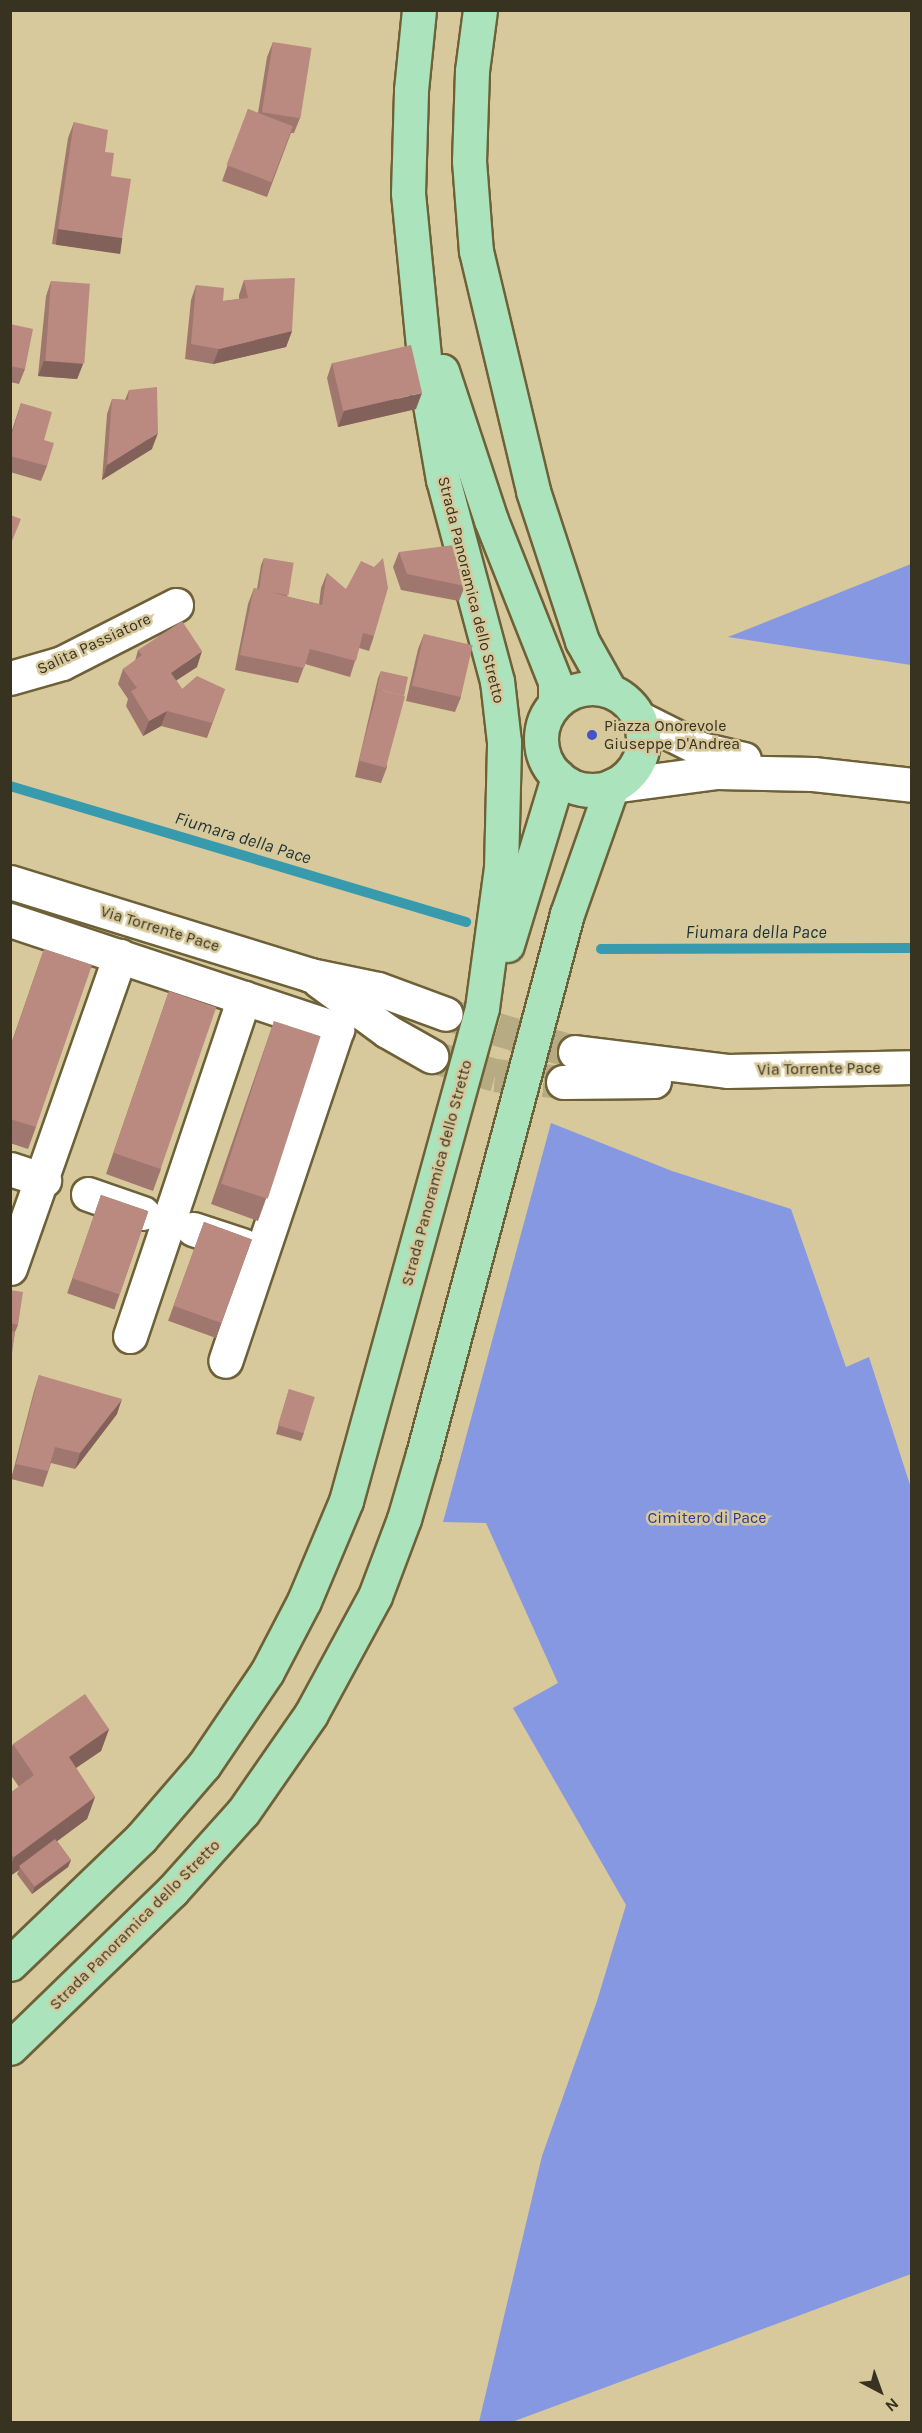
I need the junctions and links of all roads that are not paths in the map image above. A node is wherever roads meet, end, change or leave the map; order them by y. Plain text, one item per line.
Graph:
1 (419, 10) edge
2 (480, 10) edge
3 (415, 271) junction
4 (176, 605) dead end
5 (10, 678) edge
6 (610, 691) junction
7 (555, 703) junction
8 (639, 718) junction
9 (813, 774) junction
10 (558, 777) junction
11 (661, 777) junction
12 (912, 785) edge
13 (612, 786) junction
14 (588, 848) junction
15 (10, 882) edge
16 (13, 930) edge
17 (120, 956) junction
18 (310, 975) junction
19 (244, 998) junction
20 (482, 1008) junction
21 (446, 1014) tunnel mouth
22 (575, 1052) tunnel mouth
23 (431, 1056) tunnel mouth
24 (912, 1067) edge
25 (727, 1071) junction
26 (563, 1082) tunnel mouth
27 (10, 1168) edge
28 (44, 1180) junction
29 (88, 1194) dead end
30 (181, 1225) junction
31 (262, 1252) junction
32 (10, 1268) edge
33 (130, 1336) dead end
34 (225, 1361) dead end
35 (10, 1964) edge
36 (10, 2048) edge

1 - 3 main road, Strada Panoramica dello Stretto
2 - 6 main road
3 - 7 main road, Strada Panoramica dello Stretto
3 - 20 main road, Strada Panoramica dello Stretto
4 - 5 street, Salita Passiatore
6 - 7 main road
6 - 8 main road
7 - 10 main road
8 - 9 street
8 - 13 main road
9 - 11 street
9 - 12 street
10 - 13 main road
10 - 20 main road
11 - 13 street
11 - 14 street
13 - 14 main road, Strada Panoramica dello Stretto
14 - 36 main road, Strada Panoramica dello Stretto
15 - 18 street, Via Torrente Pace
16 - 17 street
17 - 19 street
17 - 28 street
18 - 21 street, Via Torrente Pace
18 - 23 street, Via Torrente Pace
19 - 30 street
19 - 31 street
20 - 35 main road, Strada Panoramica dello Stretto
22 - 25 street, Via Torrente Pace
24 - 25 street, Via Torrente Pace
25 - 26 street, Via Torrente Pace
27 - 28 street
28 - 32 street
29 - 30 street
30 - 31 street
30 - 33 street
31 - 34 street

